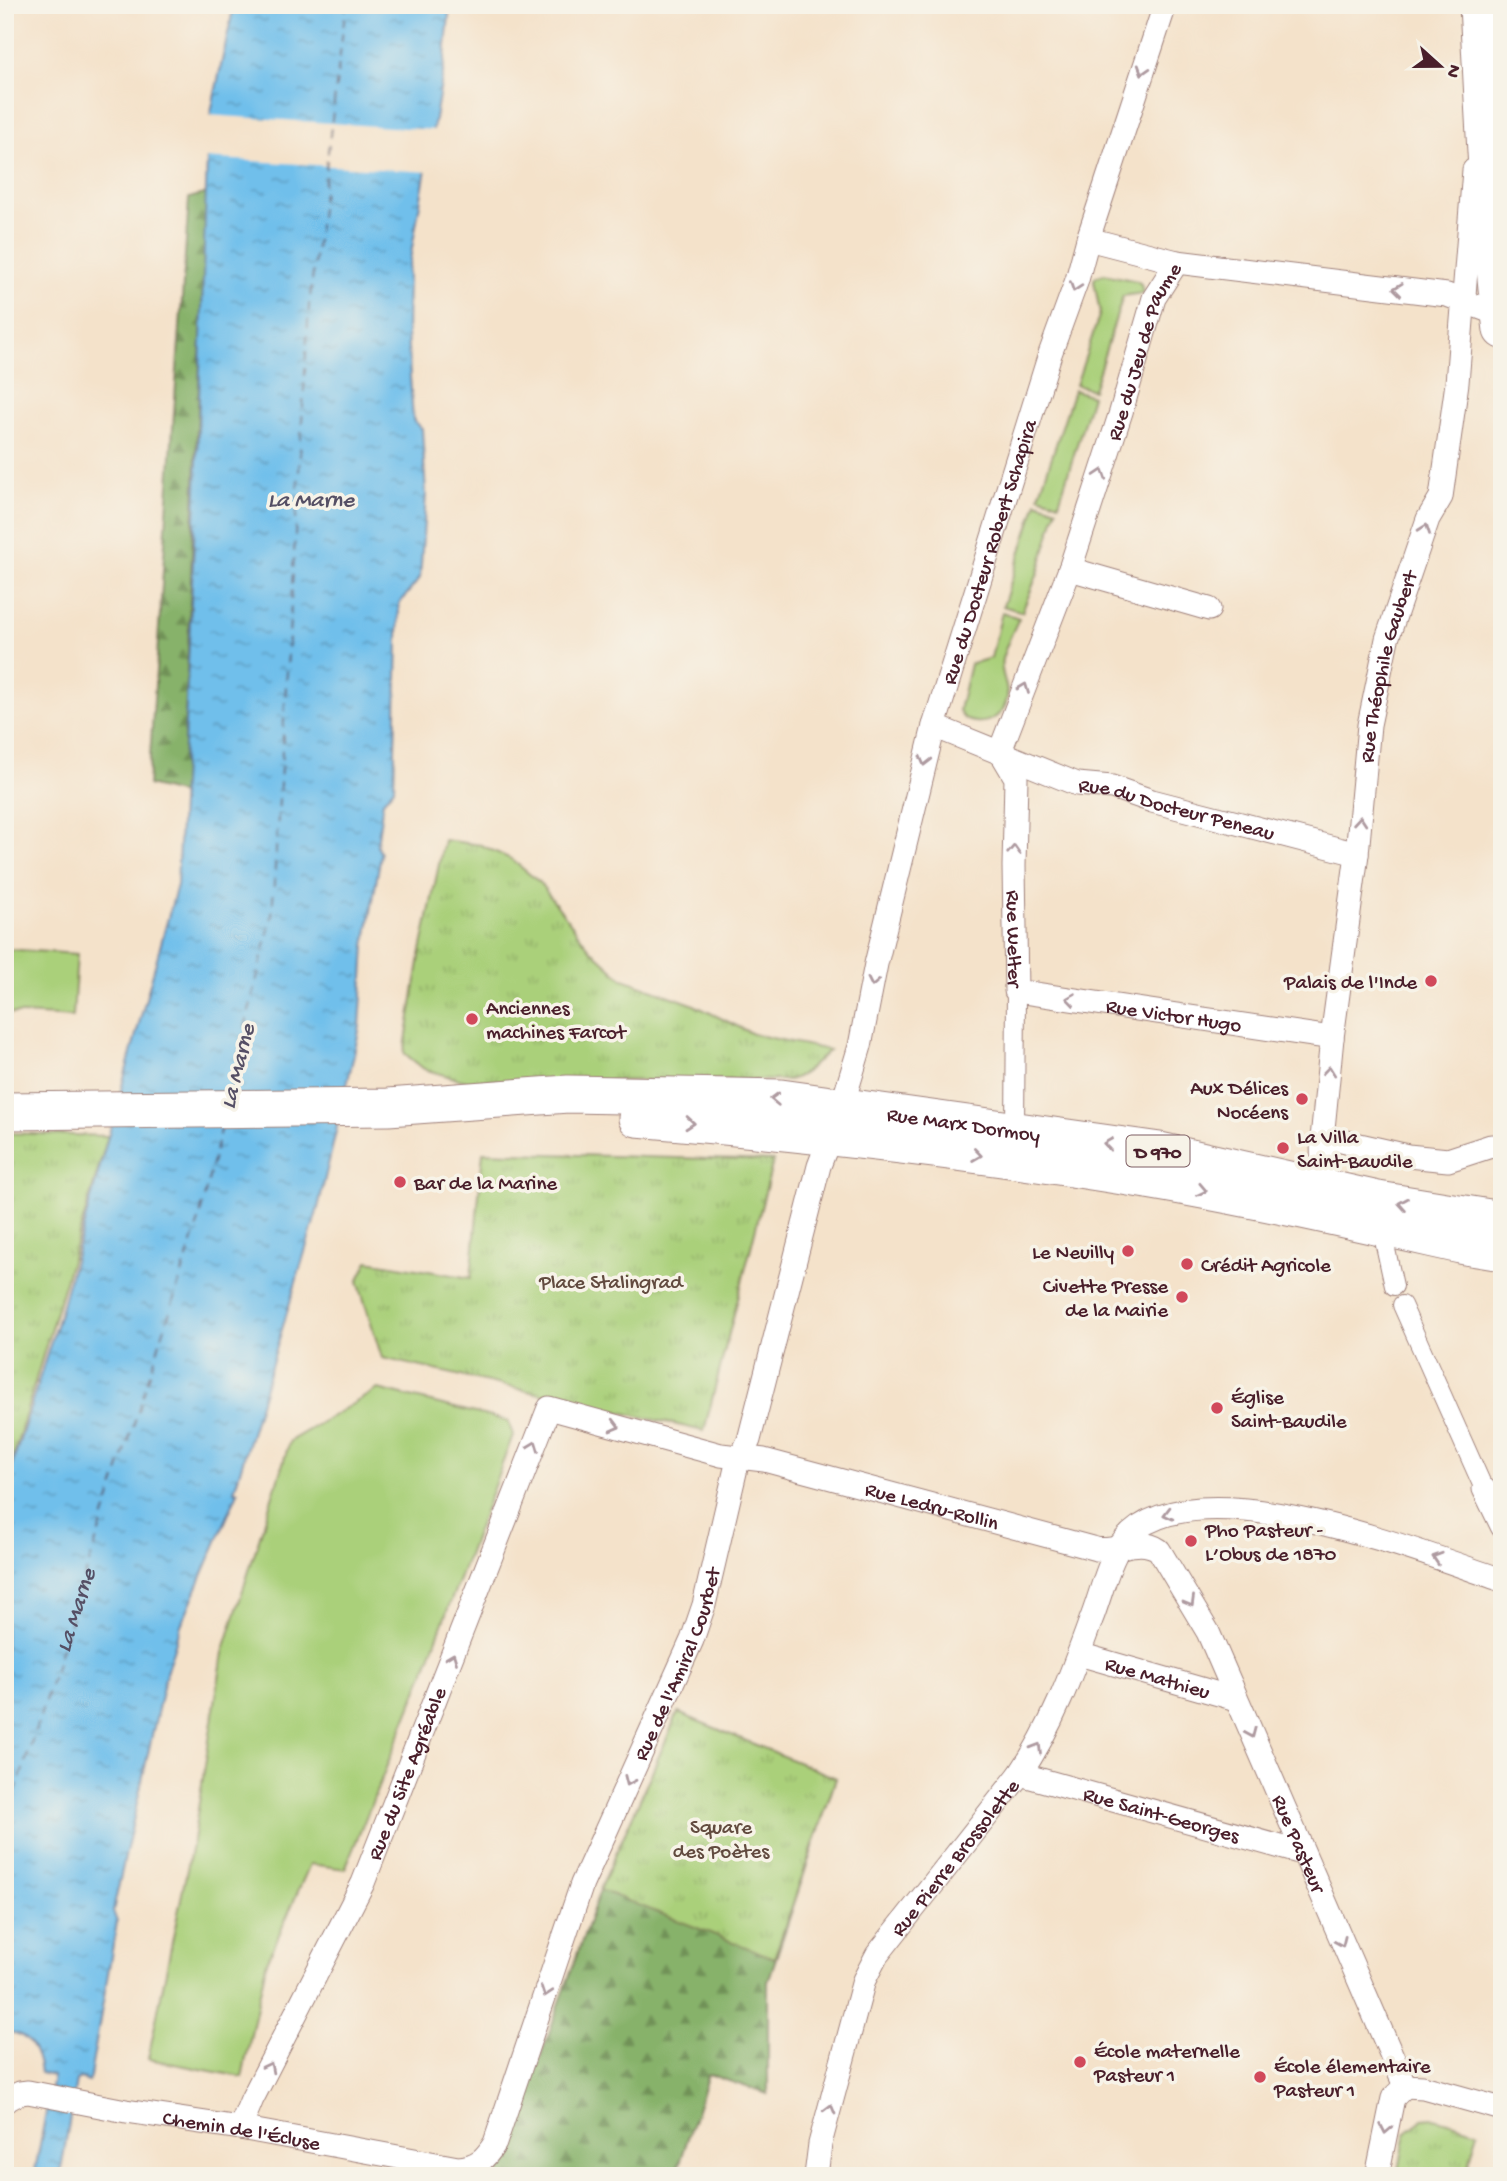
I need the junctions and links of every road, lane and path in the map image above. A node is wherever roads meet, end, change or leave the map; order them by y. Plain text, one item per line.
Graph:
1 (1165, 5) edge
2 (1478, 5) edge
3 (1484, 126) junction
4 (1088, 239) junction
5 (1177, 262) junction
6 (1464, 303) junction
7 (1501, 320) edge
8 (1070, 569) junction
9 (1209, 609) dead end
10 (934, 726) junction
11 (1000, 751) junction
12 (1357, 854) junction
13 (1016, 992) junction
14 (1332, 1038) junction
15 (5, 1111) edge
16 (837, 1121) junction
17 (1015, 1130) junction
18 (1322, 1139) junction
19 (1502, 1147) edge
20 (1319, 1201) junction
21 (1491, 1213) edge
22 (1381, 1227) junction
23 (1502, 1252) edge
24 (1394, 1286) dead end
25 (1402, 1305) dead end
26 (549, 1408) joint
27 (742, 1458) junction
28 (1484, 1489) joint
29 (1502, 1526) edge
30 (1120, 1546) junction
31 (1502, 1580) edge
32 (1079, 1654) junction
33 (1236, 1699) junction
34 (1020, 1774) junction
35 (1302, 1853) junction
36 (1405, 2086) junction
37 (5, 2101) edge
38 (1502, 2109) edge
39 (240, 2128) junction
40 (480, 2169) edge
41 (816, 2176) edge
42 (1377, 2176) edge

1 -> 4 street, Rue du Docteur Robert Schapira
2 - 3 main road
3 - 6 street, Rue Théophile Gaubert
3 - 7 main road
4 - 5 street
4 -> 10 street, Rue du Docteur Robert Schapira
6 -> 5 street, Rue du Jeu de Paume
8 -> 5 street, Rue du Jeu de Paume
6 - 7 street, Rue du Jeu de Paume
12 -> 6 street, Rue Théophile Gaubert
8 - 9 street
11 -> 8 street, Rue du Jeu de Paume
10 - 11 street, Rue du Docteur Peneau
10 -> 16 street, Rue du Docteur Robert Schapira
11 - 12 street, Rue du Docteur Peneau
13 -> 11 street, Rue Welter
12 - 14 street, Rue Théophile Gaubert
14 -> 13 street, Rue Victor Hugo
13 - 17 street, Rue Welter
18 -> 14 street, Rue Théophile Gaubert
15 - 16 main road, Rue Marx Dormoy / D 970
16 - 17 main road, Rue Marx Dormoy / D 970
16 -> 20 main road, Rue Marx Dormoy / D 970
16 - 27 street, Rue de l'Amiral Courbet
20 -> 17 main road, Rue Marx Dormoy / D 970
18 - 19 street
18 - 20 street, Rue Théophile Gaubert
21 -> 20 main road, Rue Marx Dormoy / D 970
20 - 22 main road, Rue Marx Dormoy / D 970
22 - 23 main road, D 970
22 - 24 street
25 - 28 street
26 -> 27 street, Rue Ledru-Rollin
39 -> 26 street, Rue du Site Agréable
27 - 30 street, Rue Ledru-Rollin
27 -> 40 street, Rue de l'Amiral Courbet
28 - 29 street
31 -> 30 street
30 - 32 street, Rue Pierre Brossolette
30 -> 33 street, Rue Pasteur
32 - 33 street, Rue Mathieu
34 -> 32 street, Rue Pierre Brossolette
33 -> 35 street, Rue Pasteur
34 - 35 street, Rue Saint-Georges
41 -> 34 street, Rue Pierre Brossolette
35 -> 36 street, Rue Pasteur
36 - 38 street
36 -> 42 street
37 - 39 street, Chemin de l'Écluse
39 - 40 street, Chemin de l'Écluse

